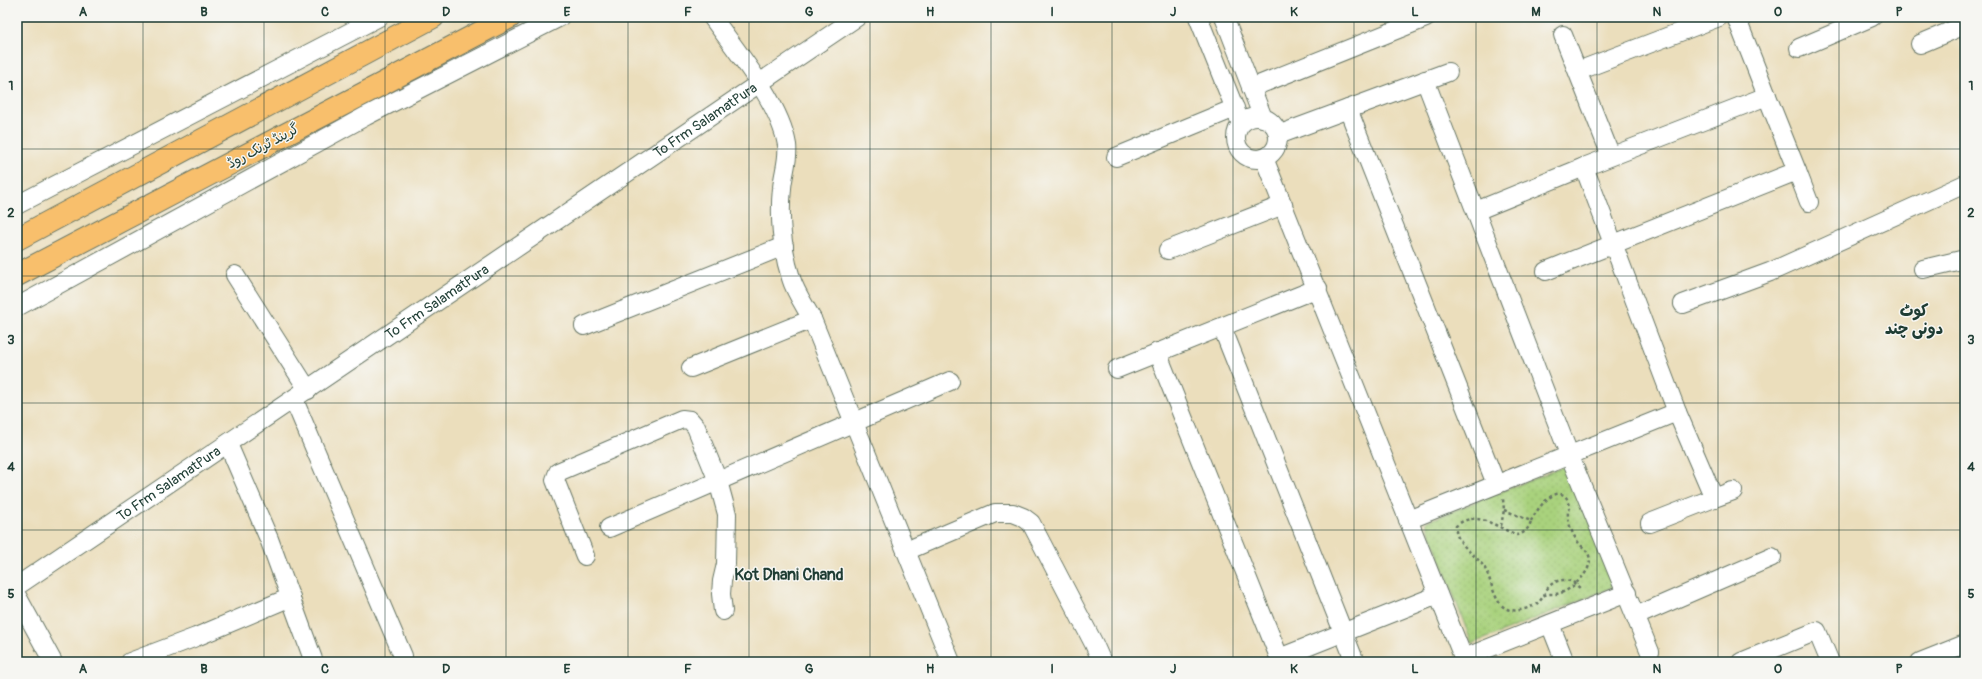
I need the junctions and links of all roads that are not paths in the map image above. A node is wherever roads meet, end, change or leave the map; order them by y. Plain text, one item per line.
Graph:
1 (379, 17) edge
2 (434, 17) edge
3 (510, 17) edge
4 (560, 17) edge
5 (712, 17) edge
6 (857, 17) edge
7 (1198, 17) edge
8 (1224, 17) edge
9 (1719, 17) edge
10 (1736, 17) edge
11 (1872, 17) edge
12 (1426, 18) dead end
13 (1965, 25) edge
14 (1563, 35) dead end
15 (1920, 44) dead end
16 (1798, 48) dead end
17 (1578, 71) junction
18 (1448, 72) dead end
19 (1425, 80) junction
20 (759, 84) junction
21 (1252, 88) junction
22 (1767, 96) junction
23 (356, 97) junction
24 (1348, 108) junction
25 (1238, 115) junction
26 (366, 116) junction
27 (1263, 118) junction
28 (1278, 135) junction
29 (1611, 156) junction
30 (1116, 157) dead end
31 (1264, 158) junction
32 (1584, 167) junction
33 (1797, 171) junction
34 (1965, 184) edge
35 (1809, 202) dead end
36 (17, 205) edge
37 (1283, 205) junction
38 (1476, 211) junction
39 (17, 239) edge
40 (1613, 244) junction
41 (784, 246) junction
42 (1168, 250) dead end
43 (1965, 259) edge
44 (1923, 269) dead end
45 (1546, 271) dead end
46 (17, 275) edge
47 (236, 275) dead end
48 (1318, 288) junction
49 (1683, 304) dead end
50 (17, 307) edge
51 (812, 319) junction
52 (584, 326) dead end
53 (1222, 327) junction
54 (1157, 352) junction
55 (691, 368) dead end
56 (1117, 369) dead end
57 (950, 381) dead end
58 (301, 395) junction
59 (1677, 412) junction
60 (854, 422) junction
61 (228, 444) junction
62 (1569, 454) junction
63 (718, 481) junction
64 (1496, 484) junction
65 (1732, 491) dead end
66 (1714, 498) junction
67 (1408, 520) junction
68 (1650, 523) dead end
69 (610, 528) dead end
70 (906, 551) junction
71 (585, 556) dead end
72 (1772, 557) dead end
73 (17, 586) edge
74 (1627, 593) junction
75 (1438, 595) junction
76 (17, 596) edge
77 (290, 597) junction
78 (723, 611) dead end
79 (1636, 616) junction
80 (1550, 624) junction
81 (1343, 632) junction
82 (1965, 644) edge
83 (1650, 652) dead end
84 (403, 656) dead end
85 (1280, 660) edge
86 (1464, 660) edge
87 (1926, 661) edge
88 (53, 662) edge
89 (130, 662) edge
90 (314, 662) edge
91 (951, 662) edge
92 (1102, 662) edge
93 (1355, 662) edge
94 (1565, 662) edge
95 (1741, 662) edge
96 (1830, 662) edge

1 - 36 street
2 - 39 highway
3 - 23 highway, گرینڈ ٹرنک روڈ
4 - 26 street
5 - 20 street
6 - 20 street, To Frm SalamatPura
7 - 25 street
8 - 21 street
9 - 17 street
10 - 22 street
11 - 16 street
12 - 21 street
13 - 15 street
14 - 17 street
17 - 29 street
18 - 19 street
19 - 24 street
19 - 38 street
20 - 41 street
20 - 58 street, To Frm SalamatPura
21 - 27 street
22 - 29 street
22 - 33 street
23 - 26 street
23 - 46 highway, گرینڈ ٹرنک روڈ
24 - 28 street
24 - 64 street
25 - 27 street
25 - 30 street
25 - 31 street
26 - 50 street
27 - 28 street
28 - 31 street
29 - 32 street
31 - 37 street
32 - 38 street
32 - 40 street
33 - 35 street
33 - 40 street
34 - 49 street
37 - 42 street
37 - 48 street
38 - 62 street
40 - 45 street
40 - 59 street
41 - 51 street
41 - 52 street
43 - 44 street
47 - 58 street
48 - 53 street
48 - 67 street
51 - 55 street
51 - 60 street
53 - 54 street
53 - 81 street
54 - 56 street
54 - 85 street
57 - 60 street
58 - 61 street, To Frm SalamatPura
58 - 84 street
59 - 62 street
59 - 66 street
60 - 63 street
60 - 70 street
61 - 73 street, To Frm SalamatPura
61 - 77 street
62 - 64 street
62 - 74 street
63 - 69 street
63 - 71 street
63 - 78 street
64 - 67 street
65 - 66 street
66 - 68 street
67 - 75 street
70 - 91 street
70 - 92 street
72 - 79 street
74 - 79 street
74 - 80 street
75 - 81 street
75 - 86 street
76 - 88 street
77 - 89 street
77 - 90 street
79 - 83 street
80 - 86 street
80 - 94 street
81 - 85 street
81 - 93 street
82 - 87 street
95 - 96 street

